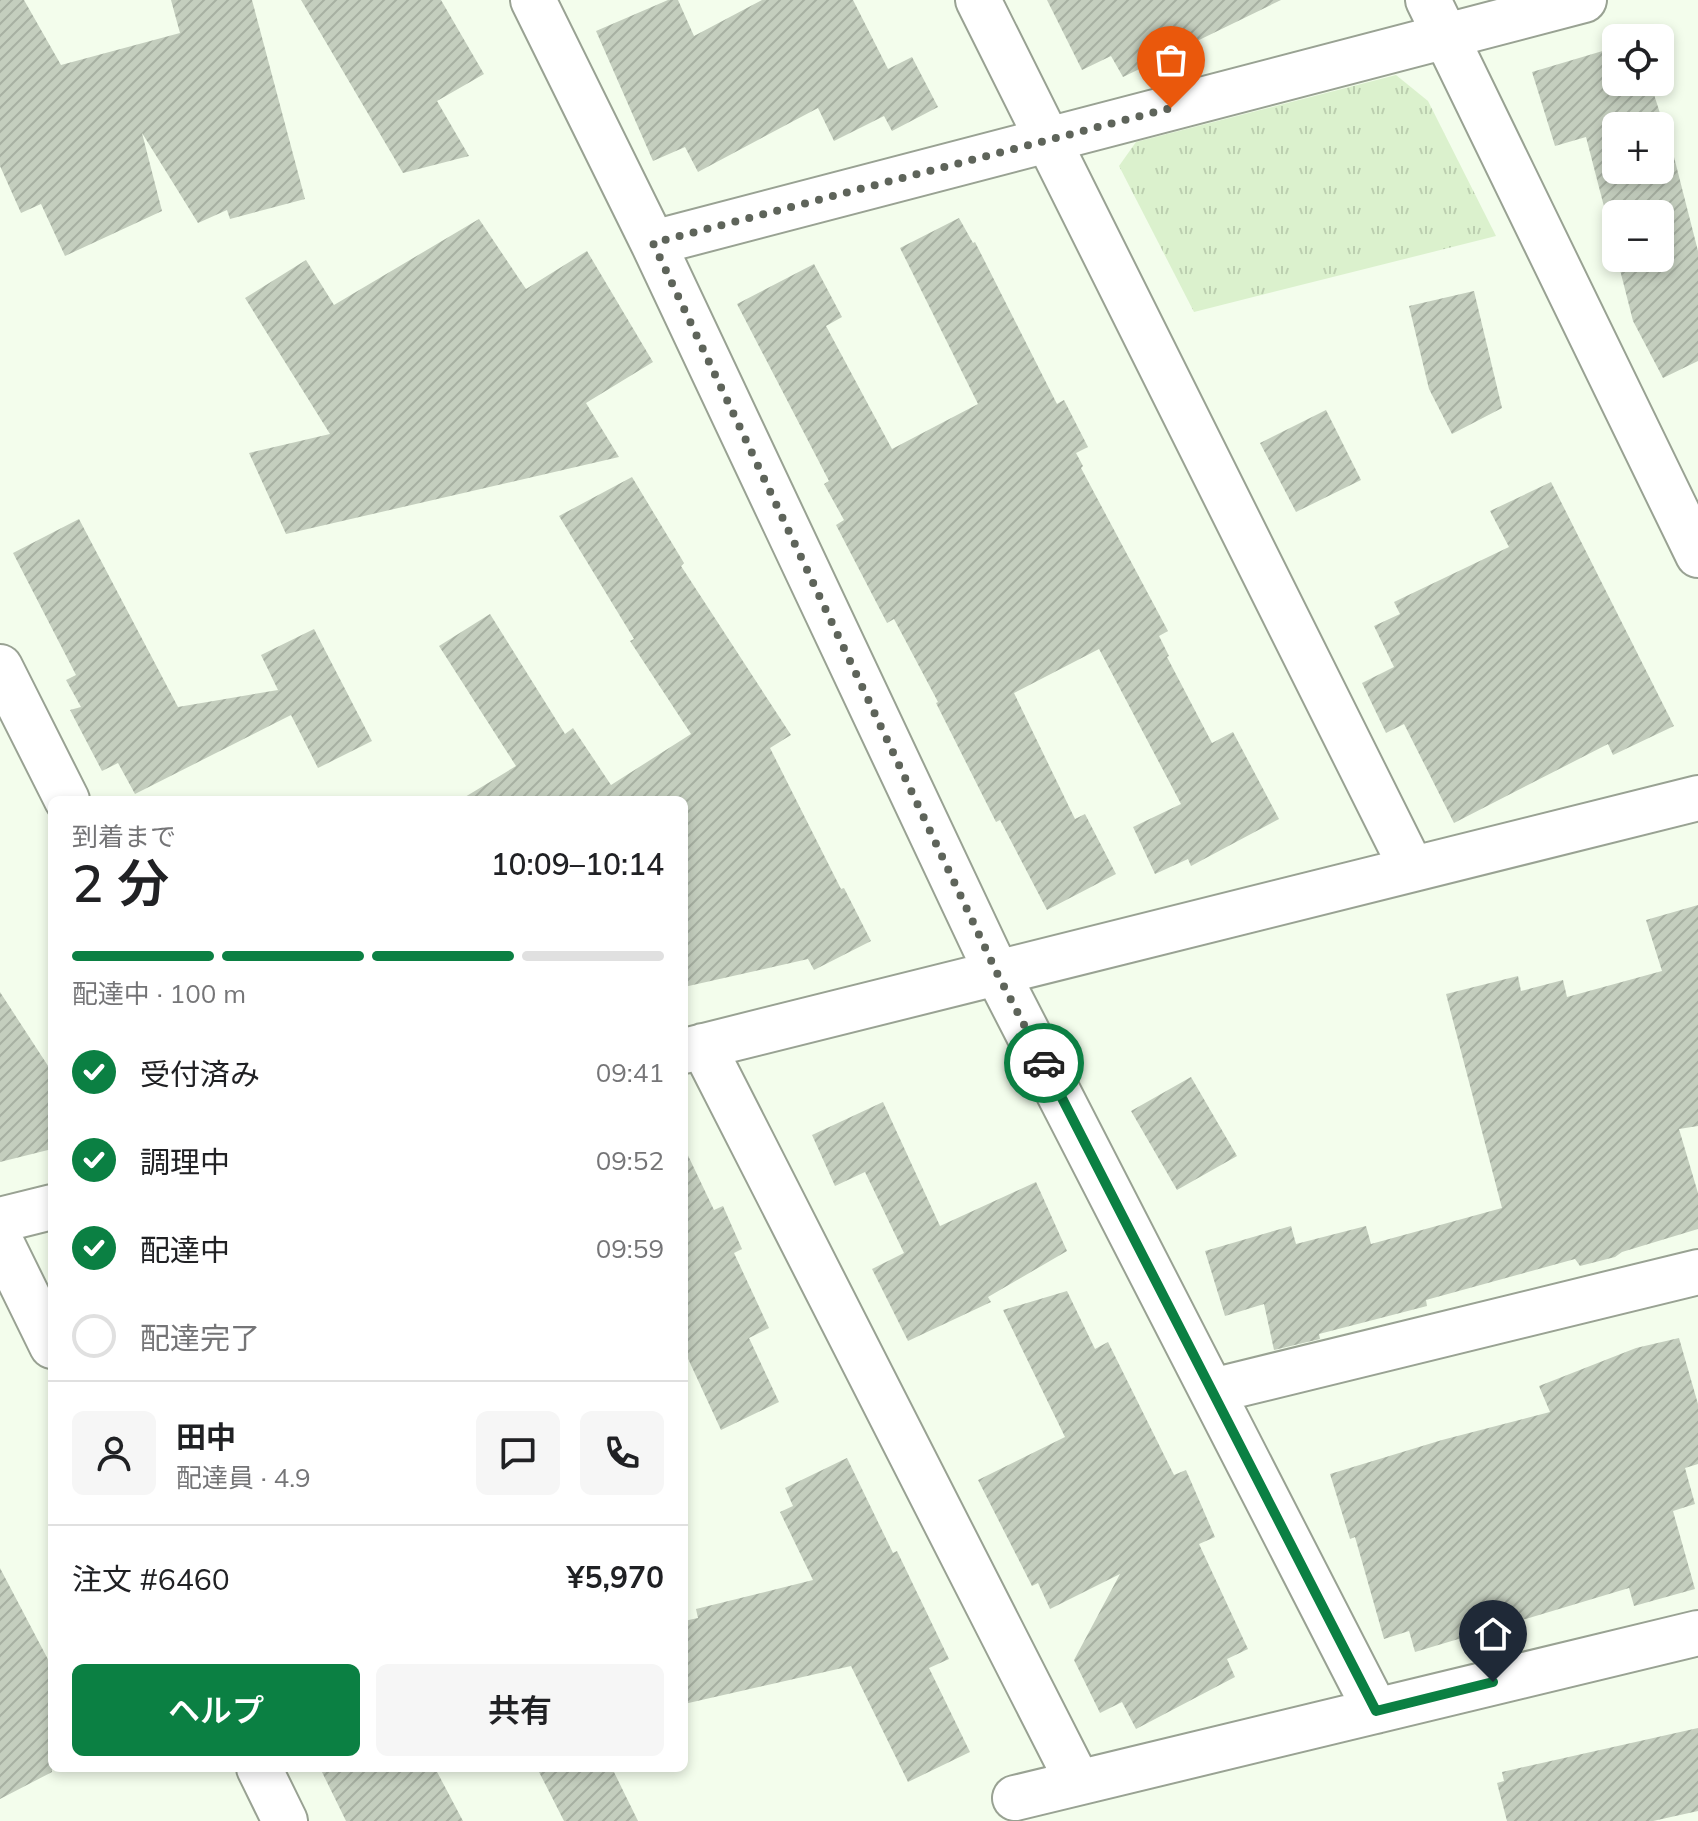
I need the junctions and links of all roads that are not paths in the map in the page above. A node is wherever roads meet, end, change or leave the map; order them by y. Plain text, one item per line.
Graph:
1 (533, 0) edge
2 (978, 0) edge
3 (1584, 0) edge
4 (1437, 18) edge
5 (1049, 140) junction
6 (653, 243) junction
7 (1698, 555) edge
8 (0, 667) edge
9 (65, 796) edge
10 (1698, 798) edge
11 (1412, 869) junction
12 (997, 973) junction
13 (694, 1048) edge
14 (48, 1208) edge
15 (0, 1220) edge
16 (0, 1240) edge
17 (1698, 1272) edge
18 (48, 1338) edge
19 (1212, 1391) junction
20 (1698, 1633) edge
21 (1376, 1711) junction
22 (261, 1772) edge
23 (1078, 1782) junction
24 (1015, 1798) dead end
25 (285, 1821) edge

1 - 6 street
2 - 5 street
3 - 4 street
4 - 5 street
4 - 7 street
5 - 6 street
5 - 11 street
6 - 12 street
8 - 9 street
10 - 11 street
11 - 12 street
12 - 13 street
12 - 19 street
13 - 23 street
14 - 15 street
16 - 18 street
17 - 19 street
19 - 21 street
20 - 21 street
21 - 23 street
22 - 25 street
23 - 24 street

